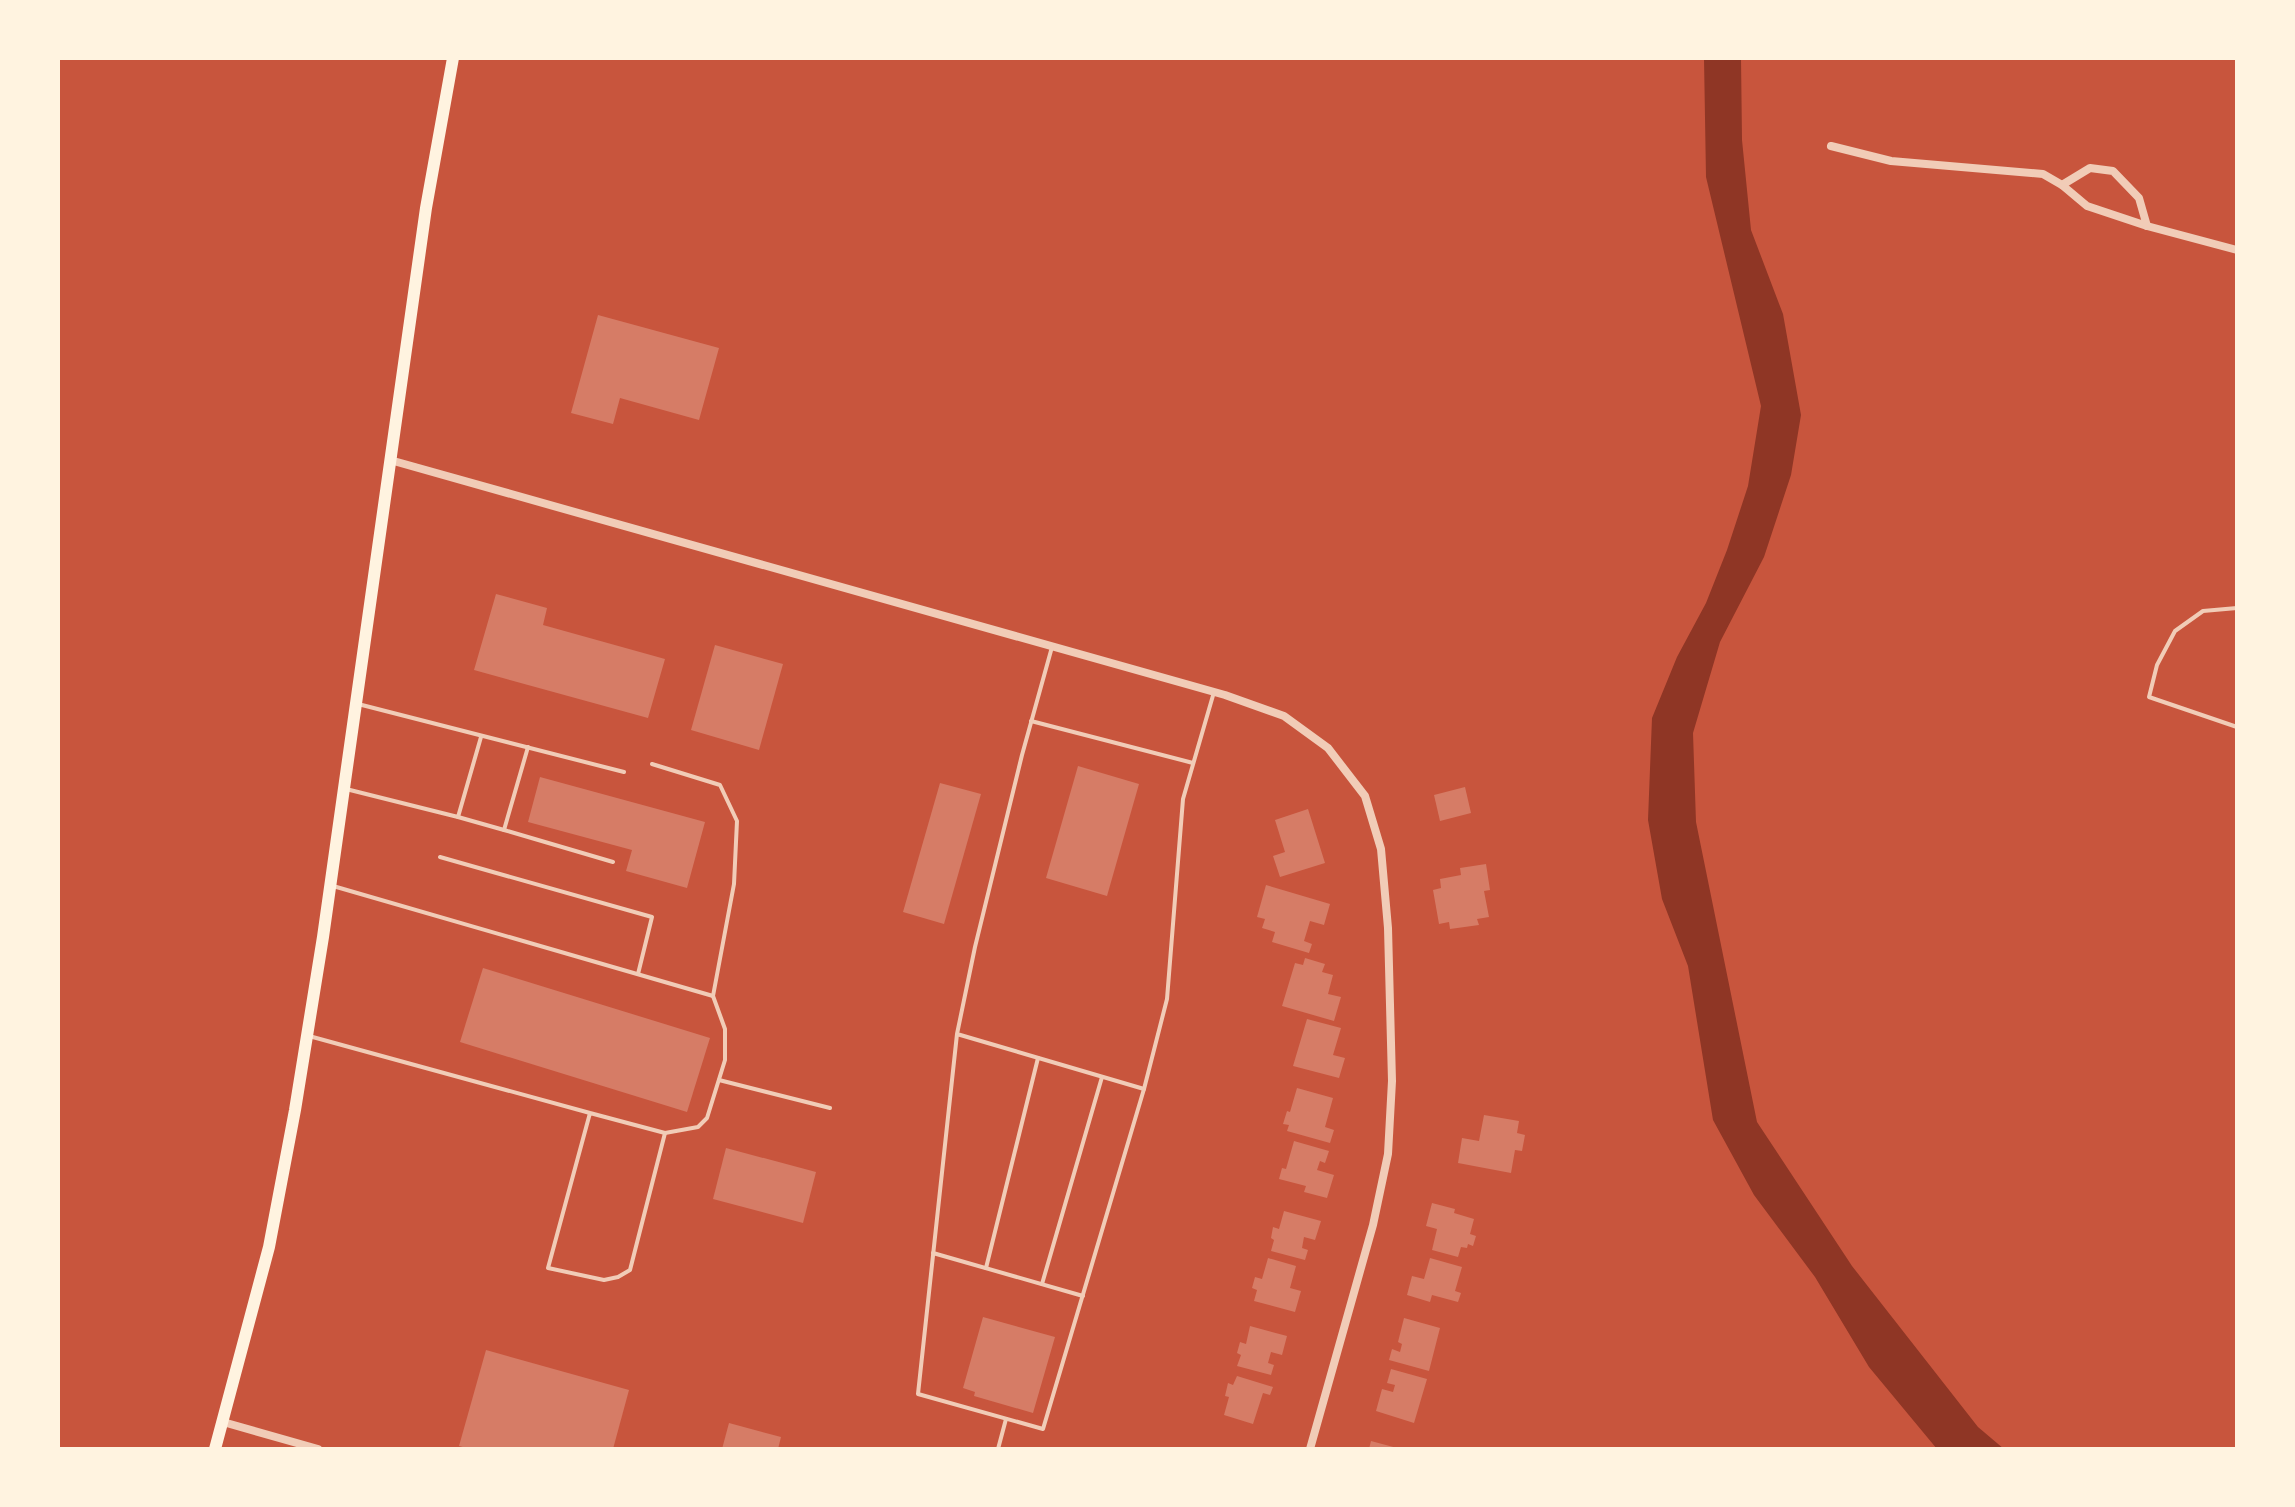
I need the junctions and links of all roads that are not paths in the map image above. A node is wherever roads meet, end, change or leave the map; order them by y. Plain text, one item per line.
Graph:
1 (453, 58) edge
2 (1831, 146) dead end
3 (2062, 185) junction
4 (2147, 226) junction
5 (2237, 250) edge
6 (390, 460) junction
7 (2237, 608) edge
8 (1052, 647) junction
9 (1214, 692) junction
10 (356, 703) junction
11 (1031, 721) junction
12 (2237, 727) edge
13 (481, 736) junction
14 (528, 747) junction
15 (1193, 763) junction
16 (652, 764) dead end
17 (624, 772) dead end
18 (344, 789) junction
19 (458, 817) junction
20 (504, 830) junction
21 (440, 857) dead end
22 (613, 862) dead end
23 (330, 885) junction
24 (638, 974) junction
25 (713, 996) junction
26 (957, 1034) junction
27 (307, 1036) junction
28 (1038, 1058) junction
29 (1102, 1077) junction
30 (719, 1080) junction
31 (1144, 1089) junction
32 (830, 1108) dead end
33 (590, 1113) junction
34 (665, 1133) junction
35 (933, 1253) junction
36 (986, 1268) junction
37 (1042, 1284) junction
38 (1083, 1296) junction
39 (1006, 1419) junction
40 (223, 1422) junction
41 (215, 1449) edge
42 (318, 1449) edge
43 (998, 1449) edge
44 (1310, 1449) edge

1 - 6 main road
2 - 3 street
3 - 4 street
3 - 4 street
4 - 5 street
6 - 8 street
6 - 10 main road
7 - 12 lane
8 - 9 street
8 - 11 lane
9 - 15 lane
9 - 44 street
10 - 13 lane
10 - 18 main road
11 - 15 lane
11 - 26 lane
13 - 14 lane
13 - 19 lane
14 - 17 lane
14 - 20 lane
15 - 31 lane
16 - 25 lane
18 - 19 lane
18 - 23 main road
19 - 20 lane
20 - 22 lane
21 - 24 lane
23 - 24 lane
23 - 27 main road
24 - 25 lane
25 - 30 lane
26 - 28 lane
26 - 35 lane
27 - 33 lane
27 - 40 main road
28 - 29 lane
28 - 36 lane
29 - 31 lane
29 - 37 lane
30 - 32 lane
30 - 34 lane
31 - 38 lane
33 - 34 lane
33 - 34 lane
35 - 36 lane
35 - 39 lane
36 - 37 lane
37 - 38 lane
38 - 39 lane
39 - 43 lane
40 - 41 main road
40 - 42 street

